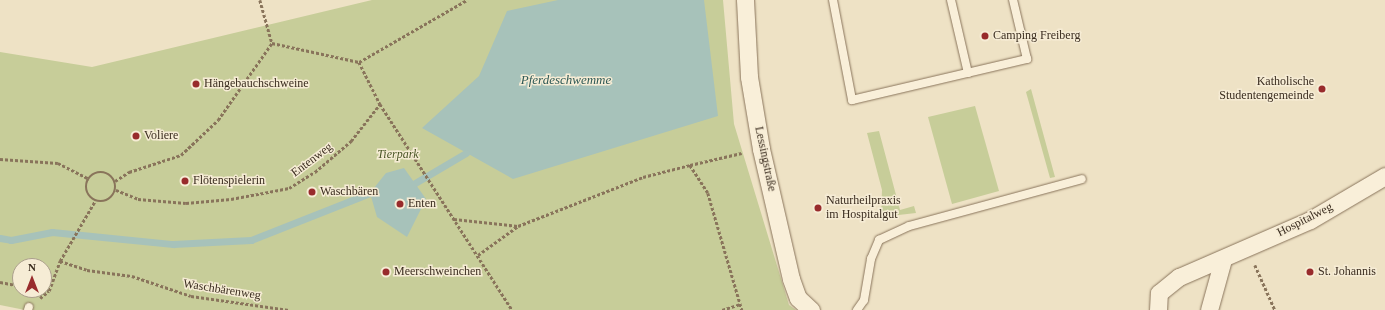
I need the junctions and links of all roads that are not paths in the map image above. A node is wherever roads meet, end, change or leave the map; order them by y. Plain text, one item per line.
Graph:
1 (745, 0) edge
2 (833, 0) edge
3 (951, 0) edge
4 (1013, 0) edge
5 (968, 73) junction
6 (1385, 176) edge
7 (1082, 179) dead end
8 (1222, 258) junction
9 (811, 310) edge
10 (857, 310) edge
11 (1158, 310) edge
12 (1209, 310) edge

1 - 9 street, Lessingstraße
2 - 5 lane
3 - 5 lane
4 - 5 lane
6 - 8 street, Hospitalweg
7 - 10 lane
8 - 11 street, Hospitalweg
8 - 12 street

